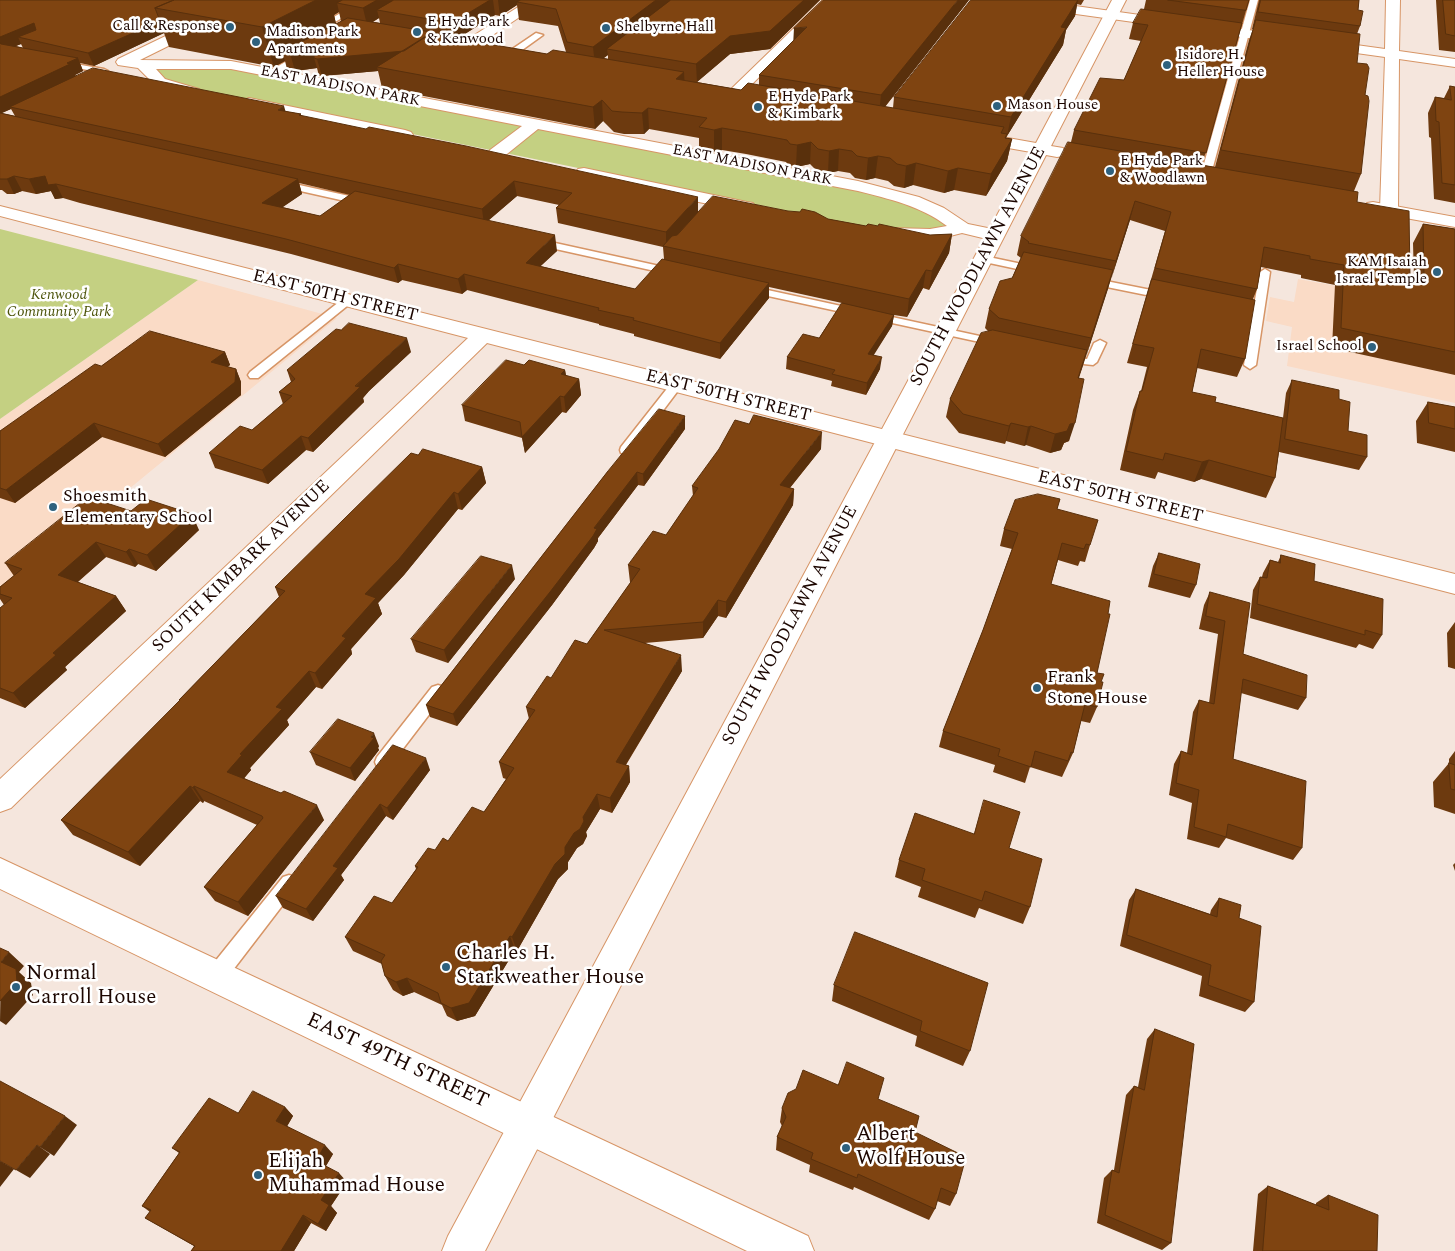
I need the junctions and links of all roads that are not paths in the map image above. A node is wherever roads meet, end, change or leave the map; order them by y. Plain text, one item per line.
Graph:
1 (369, 0) edge
2 (538, 0) edge
3 (830, 0) edge
4 (1004, 0) edge
5 (1119, 0) edge
6 (1254, 0) edge
7 (1392, 0) edge
8 (209, 3) edge
9 (253, 6) edge
10 (234, 8) junction
11 (1111, 15) junction
12 (307, 20) dead end
13 (325, 24) junction
14 (344, 27) edge
15 (1245, 34) junction
16 (539, 35) dead end
17 (308, 53) edge
18 (1391, 54) junction
19 (508, 56) junction
20 (528, 59) edge
21 (48, 60) edge
22 (124, 62) junction
23 (1455, 63) edge
24 (144, 66) junction
25 (104, 71) junction
26 (270, 73) junction
27 (87, 80) edge
28 (714, 92) edge
29 (208, 95) edge
30 (734, 95) junction
31 (753, 98) edge
32 (237, 101) edge
33 (534, 124) junction
34 (958, 134) edge
35 (420, 138) edge
36 (1042, 149) junction
37 (477, 150) edge
38 (496, 154) junction
39 (1074, 155) edge
40 (516, 158) edge
41 (564, 168) edge
42 (1187, 175) edge
43 (1205, 178) junction
44 (266, 181) edge
45 (1224, 181) edge
46 (1354, 204) edge
47 (373, 205) edge
48 (1389, 210) junction
49 (0, 211) edge
50 (766, 211) edge
51 (1455, 222) edge
52 (962, 228) junction
53 (877, 233) edge
54 (529, 240) edge
55 (990, 247) junction
56 (1049, 272) edge
57 (1265, 272) edge
58 (684, 275) edge
59 (1077, 278) edge
60 (740, 287) edge
61 (1172, 298) edge
62 (348, 300) junction
63 (1220, 308) edge
64 (1258, 316) junction
65 (945, 334) junction
66 (483, 335) junction
67 (1100, 343) dead end
68 (1011, 346) edge
69 (1056, 357) edge
70 (1250, 365) dead end
71 (254, 375) dead end
72 (677, 384) junction
73 (889, 439) junction
74 (615, 463) edge
75 (1455, 584) edge
76 (445, 682) edge
77 (372, 776) edge
78 (0, 799) edge
79 (299, 870) edge
80 (0, 873) edge
81 (216, 976) junction
82 (529, 1125) junction
83 (463, 1251) edge
84 (793, 1251) edge

1 - 13 lane
2 - 19 street
3 - 30 street
4 - 11 street
5 - 11 street, SOUTH WOODLAWN AVENUE
6 - 15 lane
7 - 18 street
8 - 10 street
9 - 10 street
10 - 22 street
11 - 15 street
11 - 36 street, SOUTH WOODLAWN AVENUE
12 - 13 street
13 - 14 street
15 - 18 street
15 - 43 lane
16 - 19 lane
17 - 26 lane
18 - 23 street
18 - 48 street
19 - 20 street
21 - 25 lane
22 - 24 street, EAST MADISON PARK
22 - 25 street
24 - 26 street, EAST MADISON PARK
24 - 29 street
25 - 27 street
26 - 33 street, EAST MADISON PARK
28 - 30 street
30 - 31 street
32 - 35 street, EAST MADISON PARK
33 - 38 street
33 - 52 street, EAST MADISON PARK
34 - 36 street
36 - 39 street
36 - 55 street, SOUTH WOODLAWN AVENUE
37 - 38 street
38 - 40 street
41 - 50 street
42 - 43 street
43 - 45 street
44 - 47 lane
46 - 48 street
48 - 51 street
49 - 62 street, EAST 50TH STREET
52 - 53 street, EAST MADISON PARK
52 - 55 street, EAST MADISON PARK
54 - 58 lane
55 - 56 lane
55 - 65 street, SOUTH WOODLAWN AVENUE
57 - 64 lane
59 - 61 lane
60 - 65 lane
62 - 66 street, EAST 50TH STREET
62 - 71 lane
63 - 64 lane
64 - 70 lane
65 - 68 lane
65 - 73 street, SOUTH WOODLAWN AVENUE
66 - 72 street, EAST 50TH STREET
66 - 78 street, SOUTH KIMBARK AVENUE
67 - 69 lane
72 - 73 street, EAST 50TH STREET
72 - 74 lane
73 - 75 street, EAST 50TH STREET
73 - 82 street, SOUTH WOODLAWN AVENUE
76 - 77 lane
79 - 81 lane
80 - 81 street, EAST 49TH STREET
81 - 82 street, EAST 49TH STREET
82 - 83 street, SOUTH WOODLAWN AVENUE
82 - 84 street, EAST 49TH STREET

